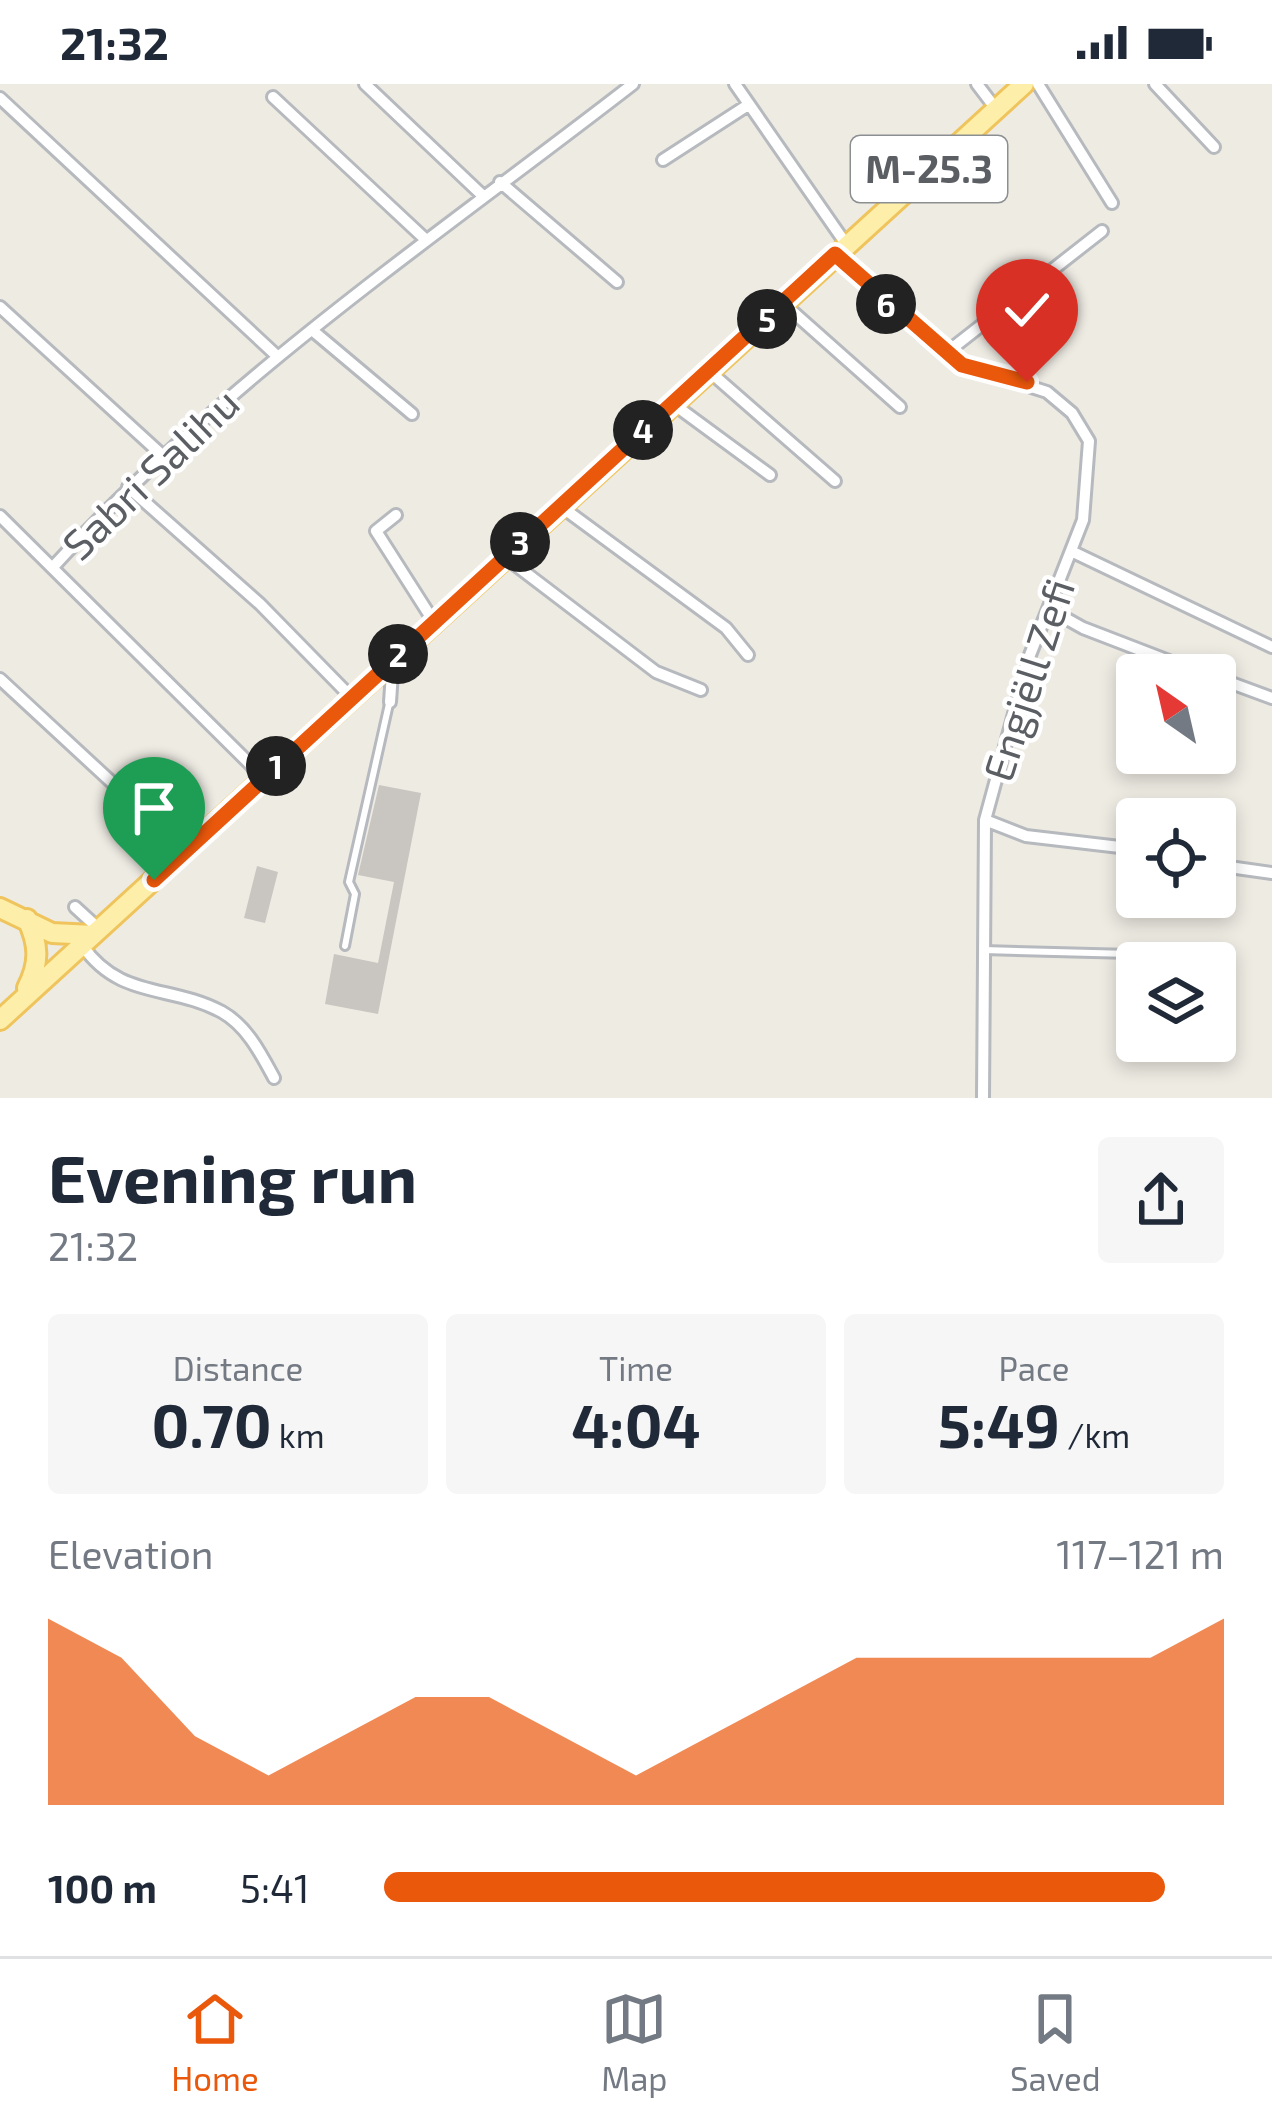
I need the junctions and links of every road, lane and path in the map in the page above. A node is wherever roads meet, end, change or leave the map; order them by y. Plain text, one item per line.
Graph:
1 (365, 84) edge
2 (634, 84) edge
3 (735, 84) edge
4 (977, 84) edge
5 (1024, 84) edge
6 (1038, 84) edge
7 (1155, 84) edge
8 (273, 97) dead end
9 (0, 98) edge
10 (748, 105) junction
11 (996, 109) junction
12 (1214, 147) dead end
13 (663, 160) dead end
14 (500, 182) junction
15 (482, 195) junction
16 (1112, 203) dead end
17 (1102, 231) dead end
18 (425, 238) junction
19 (840, 249) junction
20 (617, 282) dead end
21 (784, 304) junction
22 (0, 307) edge
23 (312, 330) junction
24 (946, 353) junction
25 (277, 356) junction
26 (709, 371) junction
27 (672, 403) junction
28 (900, 407) dead end
29 (412, 414) dead end
30 (162, 455) junction
31 (770, 475) dead end
32 (835, 481) dead end
33 (128, 487) junction
34 (559, 506) junction
35 (396, 515) dead end
36 (0, 516) edge
37 (1071, 551) junction
38 (505, 556) junction
39 (53, 567) junction
40 (1049, 609) junction
41 (434, 622) junction
42 (1272, 647) edge
43 (1150, 654) edge
44 (748, 655) dead end
45 (393, 657) junction
46 (0, 679) edge
47 (1236, 685) edge
48 (701, 690) dead end
49 (350, 696) junction
50 (1272, 698) edge
51 (390, 702) joint
52 (264, 778) junction
53 (985, 820) junction
54 (1116, 847) edge
55 (186, 851) junction
56 (1236, 868) edge
57 (1272, 873) edge
58 (75, 907) dead end
59 (0, 908) edge
60 (27, 919) junction
61 (91, 936) junction
62 (345, 946) dead end
63 (982, 950) junction
64 (1116, 954) edge
65 (18, 1004) junction
66 (0, 1020) edge
67 (274, 1078) dead end
68 (983, 1098) edge

1 - 15 street
2 - 14 street, Sabri Salihu
3 - 10 street, Engjëll Zefi
4 - 11 street
5 - 11 main road, M-25.3
6 - 16 street
7 - 12 street
8 - 18 street
9 - 25 street
10 - 13 street
10 - 19 street, Engjëll Zefi
11 - 19 main road, M-25.3
14 - 15 street, Sabri Salihu
14 - 20 street
15 - 18 street, Sabri Salihu
17 - 24 street
18 - 23 street, Sabri Salihu
19 - 21 main road, M-25.3
19 - 24 street, Engjëll Zefi
21 - 26 main road, M-25.3
21 - 28 street
22 - 30 street
23 - 25 street, Sabri Salihu
23 - 29 street
24 - 37 street, Engjëll Zefi
25 - 30 street, Sabri Salihu
26 - 27 main road, M-25.3
26 - 32 street
27 - 31 street
27 - 34 main road, M-25.3
30 - 33 street, Sabri Salihu
33 - 39 street, Sabri Salihu
33 - 49 street
34 - 38 main road, M-25.3
34 - 44 street
35 - 41 street
36 - 39 street
37 - 40 street, Engjëll Zefi
37 - 42 street
38 - 41 main road, M-25.3
38 - 48 street
39 - 52 street, Sabri Salihu
40 - 43 street
40 - 53 street, Engjëll Zefi
41 - 45 main road, M-25.3
45 - 49 main road, M-25.3
45 - 51 street
46 - 55 street
47 - 50 street
49 - 52 main road, M-25.3
51 - 62 lane
52 - 55 main road, M-25.3
53 - 54 street
53 - 63 street, Engjëll Zefi
55 - 61 main road, M-25.3
56 - 57 street
58 - 61 street
59 - 60 main road
60 - 61 main road
60 - 65 main road
61 - 65 main road, M-25.3
61 - 67 street
63 - 64 lane
63 - 68 street, Engjëll Zefi
65 - 66 main road, M-25.3

